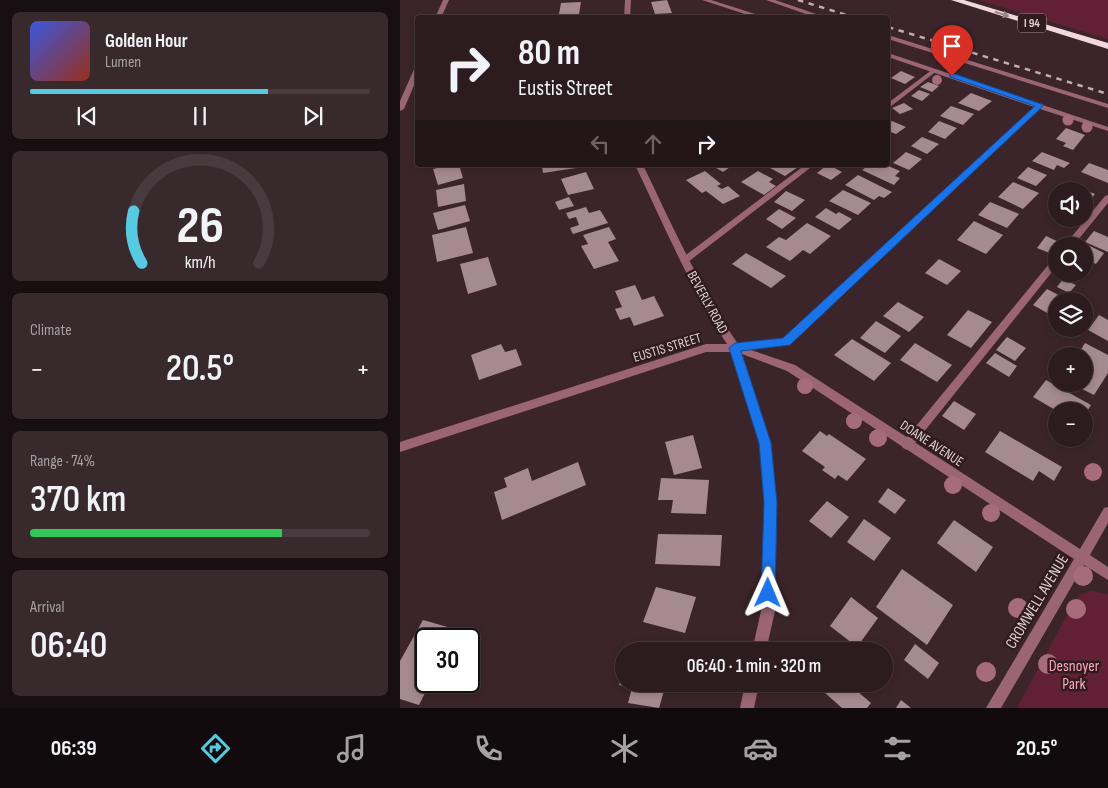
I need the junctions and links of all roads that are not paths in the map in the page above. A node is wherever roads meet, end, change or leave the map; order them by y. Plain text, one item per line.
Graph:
1 (446, 0) edge
2 (628, 0) edge
3 (706, 0) edge
4 (769, 0) edge
5 (955, 0) edge
6 (439, 15) edge
7 (627, 15) edge
8 (754, 15) edge
9 (816, 15) edge
10 (890, 38) edge
11 (1108, 46) edge
12 (890, 57) edge
13 (935, 70) junction
14 (415, 74) edge
15 (408, 89) junction
16 (400, 90) edge
17 (890, 104) edge
18 (1040, 105) junction
19 (1108, 106) edge
20 (400, 109) edge
21 (1108, 129) edge
22 (643, 167) edge
23 (807, 167) edge
24 (1108, 198) edge
25 (1076, 237) edge
26 (684, 260) junction
27 (1048, 271) edge
28 (735, 348) junction
29 (906, 445) junction
30 (400, 447) edge
31 (1108, 512) edge
32 (1083, 557) junction
33 (1108, 574) edge
34 (761, 642) edge
35 (750, 692) edge
36 (747, 708) edge
37 (993, 708) edge

1 - 6 street
2 - 7 street
3 - 8 street
4 - 9 street
5 -> 11 highway, I 94
10 - 19 street
12 - 13 street
13 - 17 street
13 - 18 street
14 - 15 street
15 - 16 street
15 - 20 street
18 - 21 street
18 - 28 street, EUSTIS STREET
22 - 26 street, BEVERLY ROAD
23 - 26 street
24 - 25 street
26 - 28 street, BEVERLY ROAD
27 - 29 street
28 - 29 street, DOANE AVENUE
28 - 30 street, EUSTIS STREET
28 - 34 street, BEVERLY ROAD
29 - 32 street, DOANE AVENUE
31 - 32 street, CROMWELL AVENUE
32 - 33 street, DOANE AVENUE
32 - 37 street, CROMWELL AVENUE
35 - 36 street

